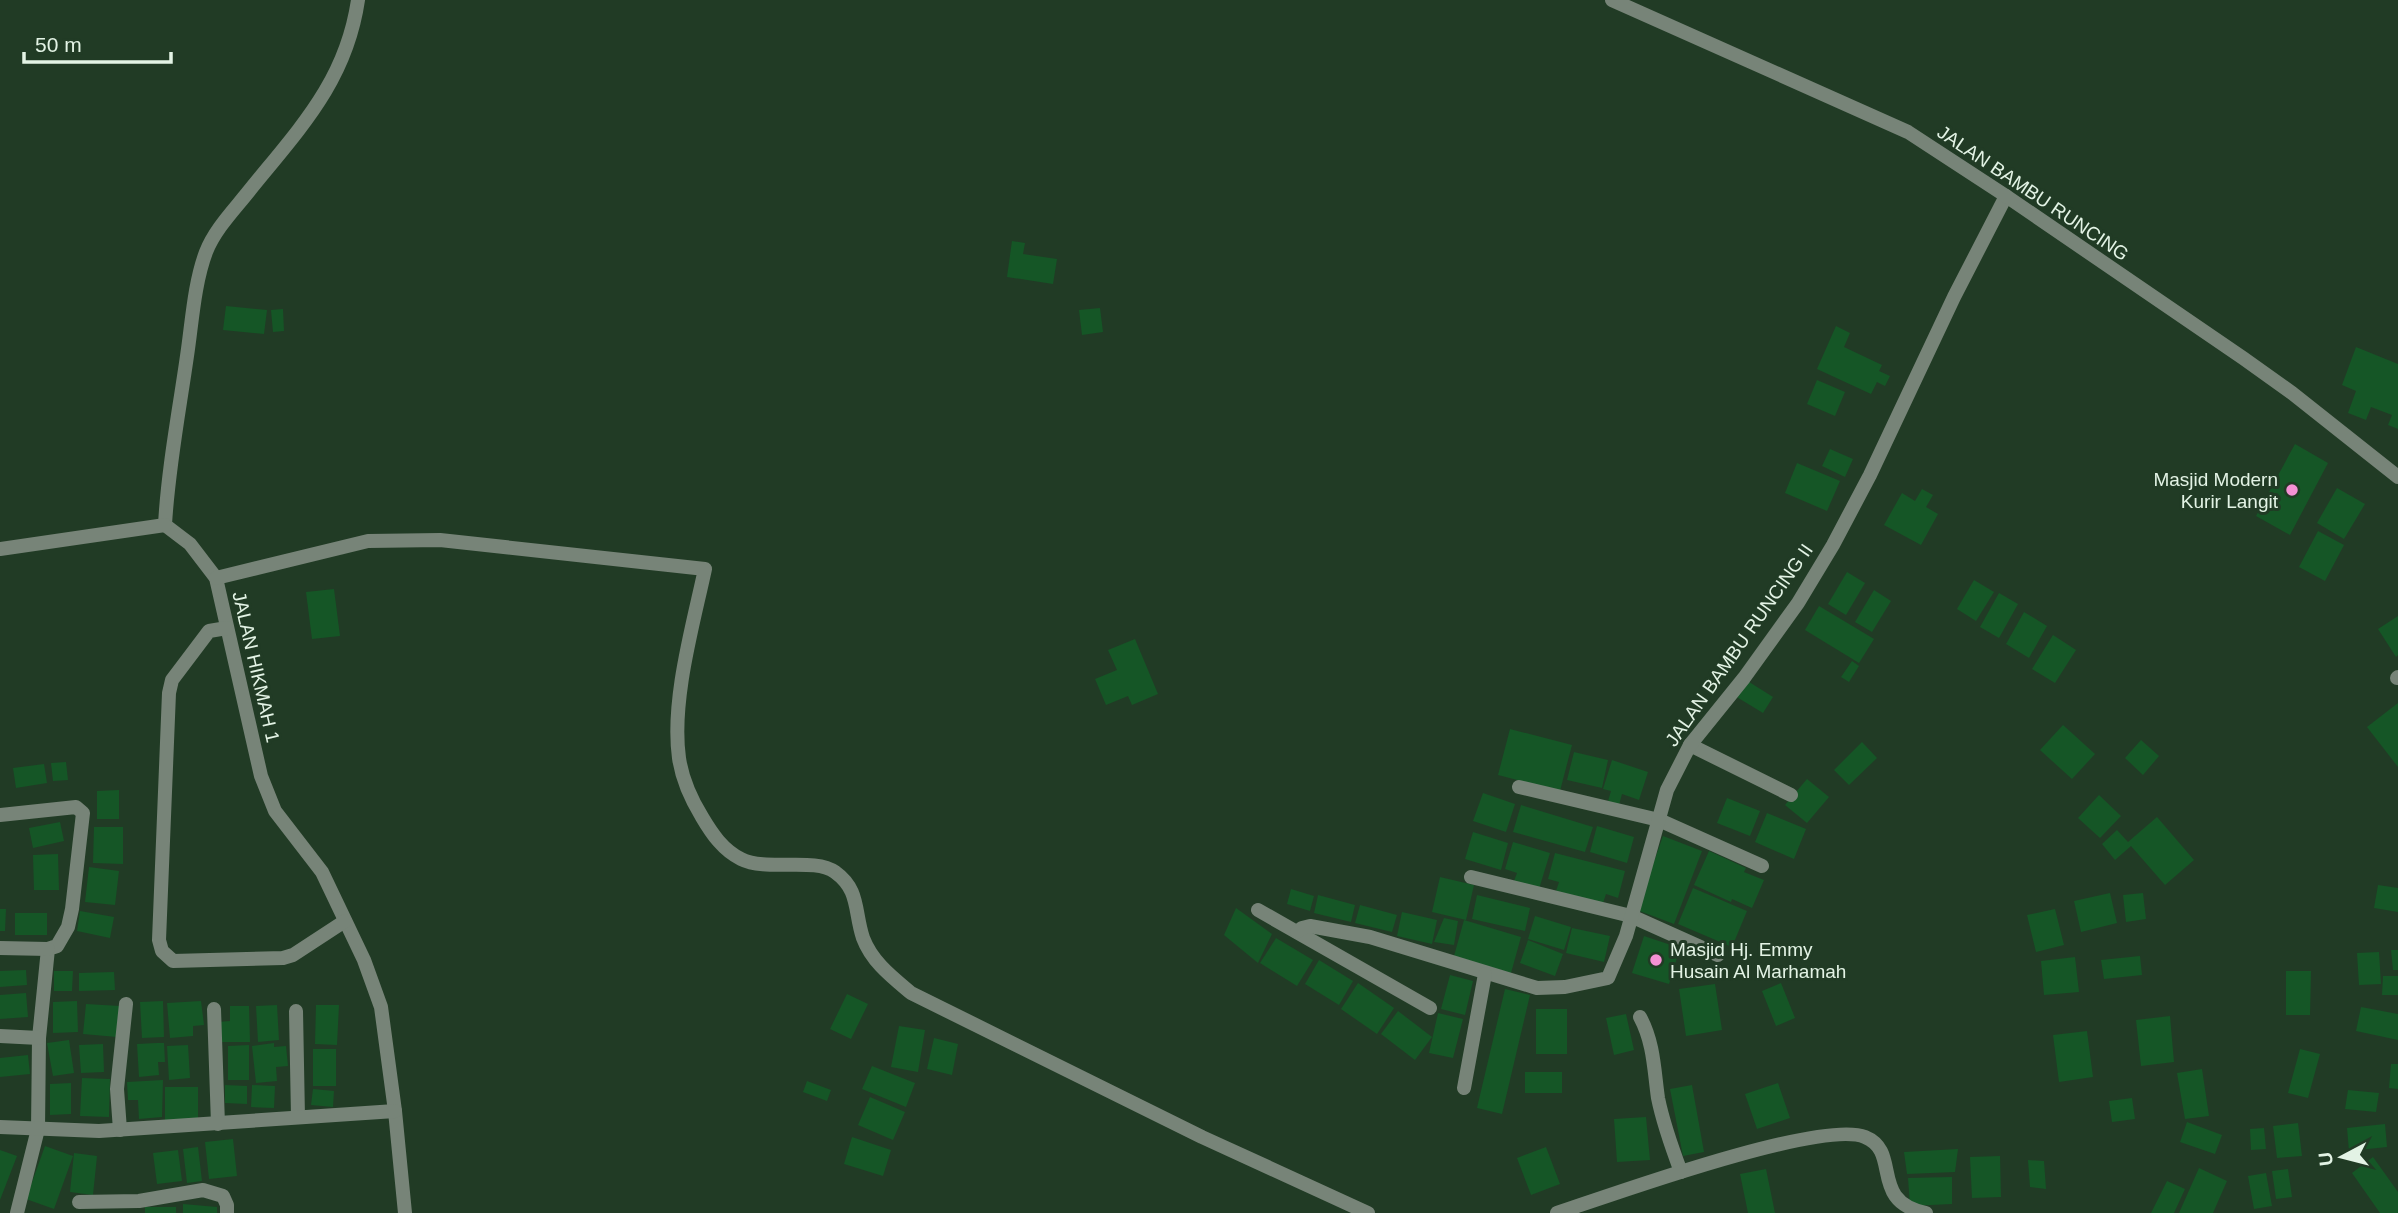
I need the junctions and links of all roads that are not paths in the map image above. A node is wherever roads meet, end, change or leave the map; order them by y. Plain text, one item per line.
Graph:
1 (358, 0) edge
2 (1612, 0) edge
3 (2006, 196) junction
4 (2398, 477) edge
5 (165, 525) junction
6 (0, 549) edge
7 (216, 578) junction
8 (228, 628) junction
9 (1690, 745) junction
10 (1519, 787) dead end
11 (1791, 794) dead end
12 (0, 815) edge
13 (1659, 820) junction
14 (1762, 866) dead end
15 (1471, 877) dead end
16 (1258, 910) dead end
17 (1631, 916) junction
18 (345, 921) junction
19 (1297, 932) junction
20 (0, 948) edge
21 (48, 949) junction
22 (1718, 955) dead end
23 (1485, 974) junction
24 (126, 1004) dead end
25 (1430, 1008) dead end
26 (214, 1009) dead end
27 (296, 1011) dead end
28 (1640, 1017) dead end
29 (0, 1036) edge
30 (39, 1038) junction
31 (1464, 1088) dead end
32 (395, 1111) junction
33 (298, 1117) junction
34 (218, 1124) junction
35 (0, 1127) edge
36 (38, 1129) junction
37 (120, 1130) junction
38 (1681, 1172) junction
39 (79, 1202) dead end
40 (138, 1207) edge
41 (17, 1213) edge
42 (227, 1213) edge
43 (405, 1213) edge
44 (1368, 1213) edge
45 (1557, 1213) edge
46 (1926, 1213) edge

1 - 5 street
2 - 3 street, JALAN BAMBU RUNCING
3 - 4 street, JALAN BAMBU RUNCING
3 - 9 street, JALAN BAMBU RUNCING II
5 - 6 street
5 - 7 street, JALAN HIKMAH 1
7 - 8 street, JALAN HIKMAH 1
7 - 44 street
8 - 18 street, JALAN HIKMAH 1
8 - 18 street
9 - 11 street
9 - 13 street, JALAN BAMBU RUNCING II
10 - 13 street
12 - 21 street
13 - 14 street
13 - 17 street, JALAN BAMBU RUNCING II
15 - 17 street
16 - 19 street
17 - 22 street
17 - 23 street, JALAN BAMBU RUNCING II
18 - 32 street, JALAN HIKMAH 1
19 - 23 street
19 - 25 street
20 - 21 street
21 - 30 street
23 - 31 street
24 - 37 street
26 - 34 street
27 - 33 street
28 - 38 street
29 - 30 street
30 - 36 street
32 - 33 street
32 - 43 street, JALAN HIKMAH 1
33 - 34 street
34 - 37 street
35 - 36 street
36 - 37 street
36 - 41 street
38 - 45 street
38 - 46 street
39 - 40 street
40 - 42 street

